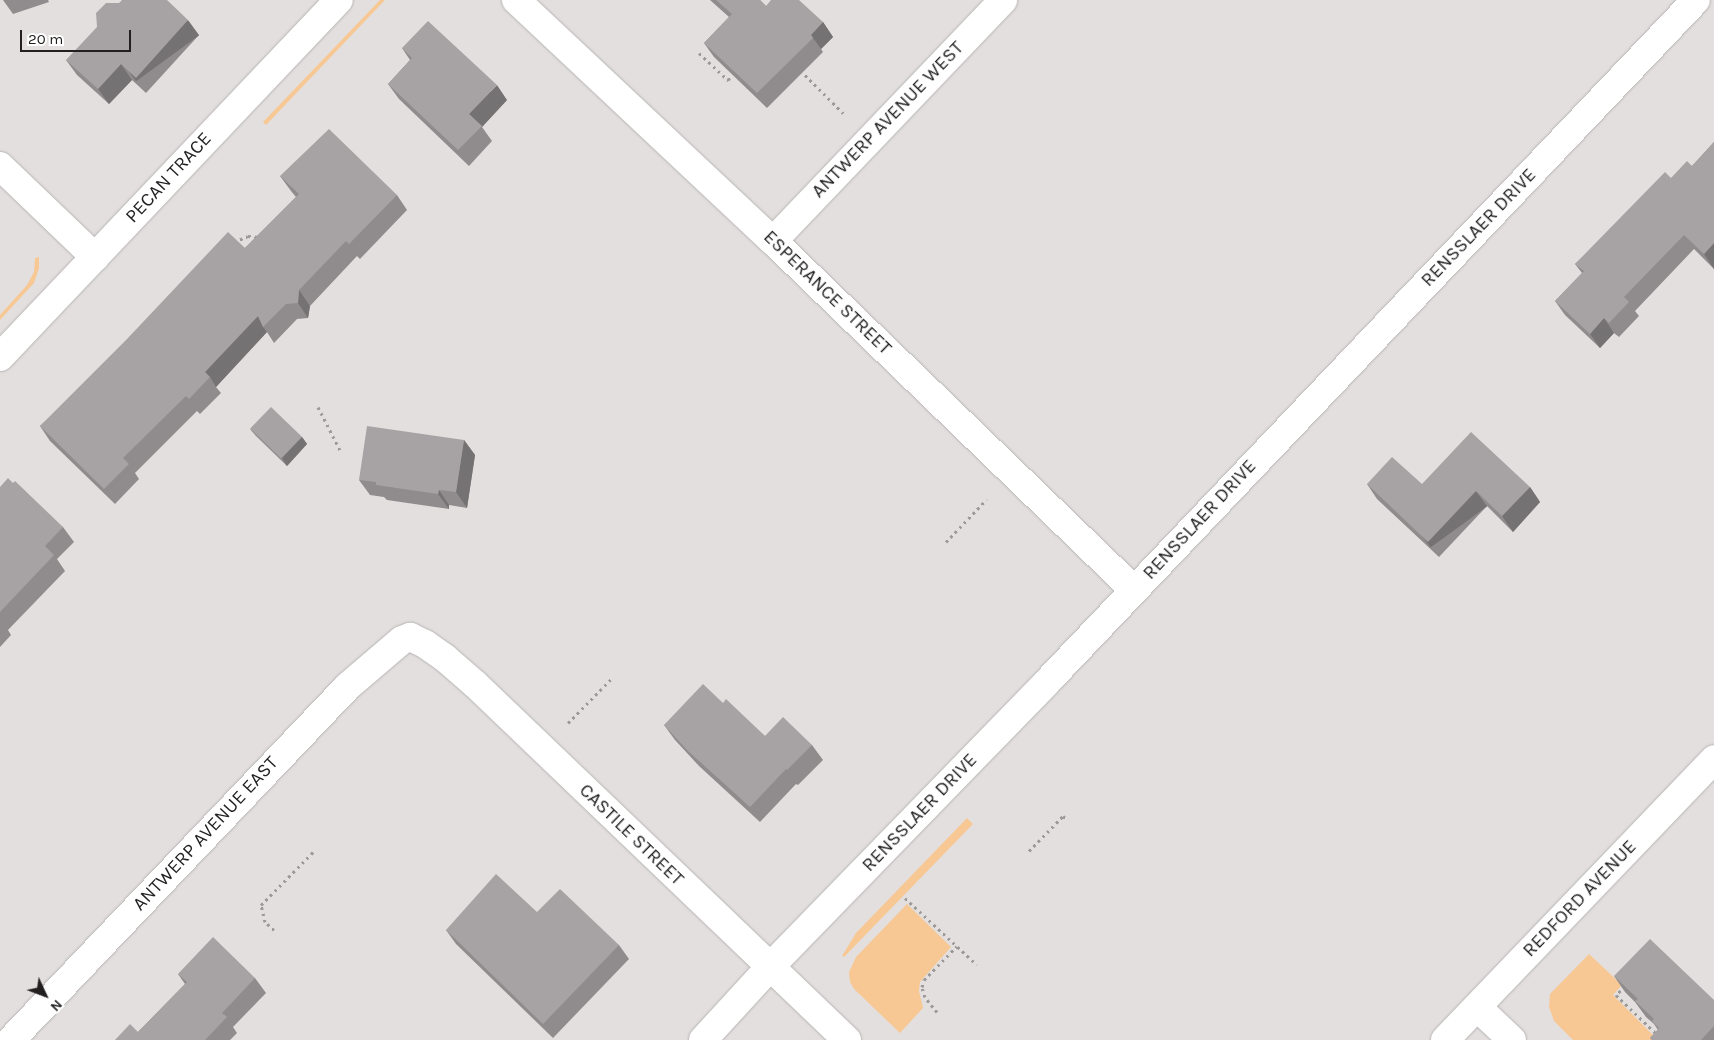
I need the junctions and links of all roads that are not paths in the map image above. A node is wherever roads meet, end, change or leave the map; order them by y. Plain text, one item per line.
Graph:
1 (339, 0) edge
2 (516, 0) edge
3 (1003, 0) edge
4 (1696, 0) edge
5 (0, 166) edge
6 (773, 240) junction
7 (94, 257) junction
8 (0, 357) edge
9 (1134, 590) junction
10 (410, 637) joint
11 (1714, 759) edge
12 (770, 968) junction
13 (1477, 1007) junction
14 (11, 1040) edge
15 (703, 1040) edge
16 (847, 1040) edge
17 (1445, 1040) edge
18 (1512, 1040) edge

1 - 7 street, PECAN TRACE
2 - 6 street, ESPERANCE STREET
3 - 6 street, ANTWERP AVENUE WEST
4 - 9 street, RENSSLAER DRIVE
5 - 7 street
6 - 9 street, ESPERANCE STREET
7 - 8 street, PECAN TRACE
9 - 12 street, RENSSLAER DRIVE
10 - 12 street, CASTILE STREET
10 - 14 street, ANTWERP AVENUE EAST
11 - 13 street, REDFORD AVENUE
12 - 15 street, RENSSLAER DRIVE
12 - 16 street, CASTILE STREET
13 - 17 street, REDFORD AVENUE
13 - 18 street

